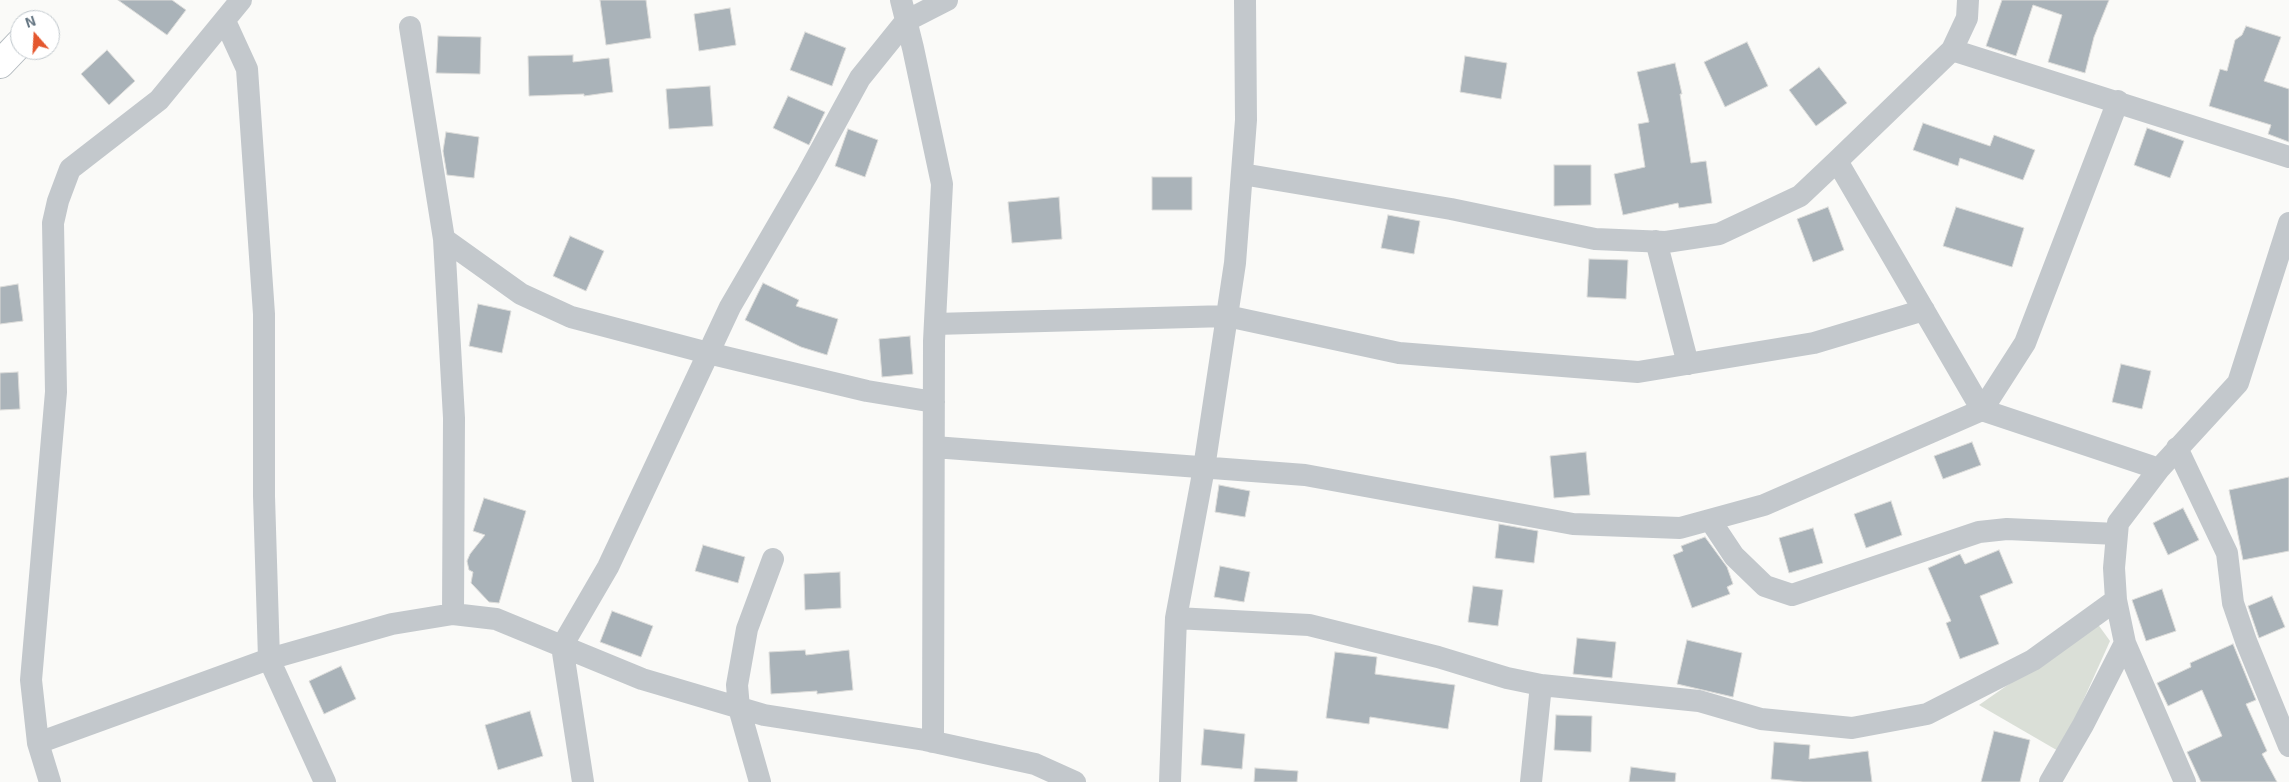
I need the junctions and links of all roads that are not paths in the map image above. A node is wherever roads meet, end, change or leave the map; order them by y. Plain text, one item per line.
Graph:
1 (241, 0) edge
2 (947, 0) edge
3 (1245, 0) edge
4 (1968, 0) edge
5 (904, 11) edge
6 (224, 20) junction
7 (410, 27) dead end
8 (1952, 50) junction
9 (10, 54) edge
10 (0, 64) edge
11 (2118, 102) junction
12 (2289, 157) edge
13 (1837, 161) junction
14 (1242, 174) junction
15 (2289, 223) edge
16 (444, 239) junction
17 (1656, 241) junction
18 (1924, 310) junction
19 (1227, 316) junction
20 (935, 324) junction
21 (708, 354) junction
22 (1688, 364) junction
23 (934, 402) junction
24 (1982, 410) junction
25 (934, 447) junction
26 (2177, 448) junction
27 (1204, 468) junction
28 (2159, 469) junction
29 (1710, 520) junction
30 (2117, 534) junction
31 (773, 559) dead end
32 (2116, 600) junction
33 (453, 614) junction
34 (1176, 618) junction
35 (2125, 643) junction
36 (562, 646) junction
37 (269, 659) junction
38 (1541, 685) junction
39 (739, 708) junction
40 (933, 742) junction
41 (38, 743) junction
42 (2289, 746) edge
43 (579, 781) edge
44 (50, 782) edge
45 (324, 782) edge
46 (760, 782) edge
47 (1075, 782) edge
48 (1170, 782) edge
49 (1532, 782) edge
50 (2050, 782) edge
51 (2185, 782) edge

1 - 6 street
2 - 5 street
3 - 14 street
4 - 8 street
5 - 20 street
5 - 21 street
6 - 37 street
6 - 41 street
7 - 16 street
8 - 11 street
8 - 13 street
9 - 10 street
11 - 12 street
11 - 24 street
13 - 17 street
13 - 18 street
14 - 17 street
14 - 19 street
15 - 26 street
16 - 21 street
16 - 33 street
17 - 22 street
18 - 22 street
18 - 24 street
19 - 20 street
19 - 22 street
19 - 27 street
20 - 23 street
21 - 23 street
21 - 36 street
23 - 25 street
24 - 28 street
24 - 29 street
25 - 27 street
25 - 40 street
26 - 28 street
26 - 42 street
27 - 29 street
27 - 34 street
28 - 30 street
29 - 30 street
30 - 32 street
31 - 39 street
32 - 35 street
32 - 38 street
33 - 36 street
33 - 37 street
34 - 38 street
34 - 48 street
35 - 50 street
35 - 51 street
36 - 39 street
36 - 43 street
37 - 41 street
37 - 45 street
38 - 49 street
39 - 40 street
39 - 46 street
40 - 47 street
41 - 44 street

